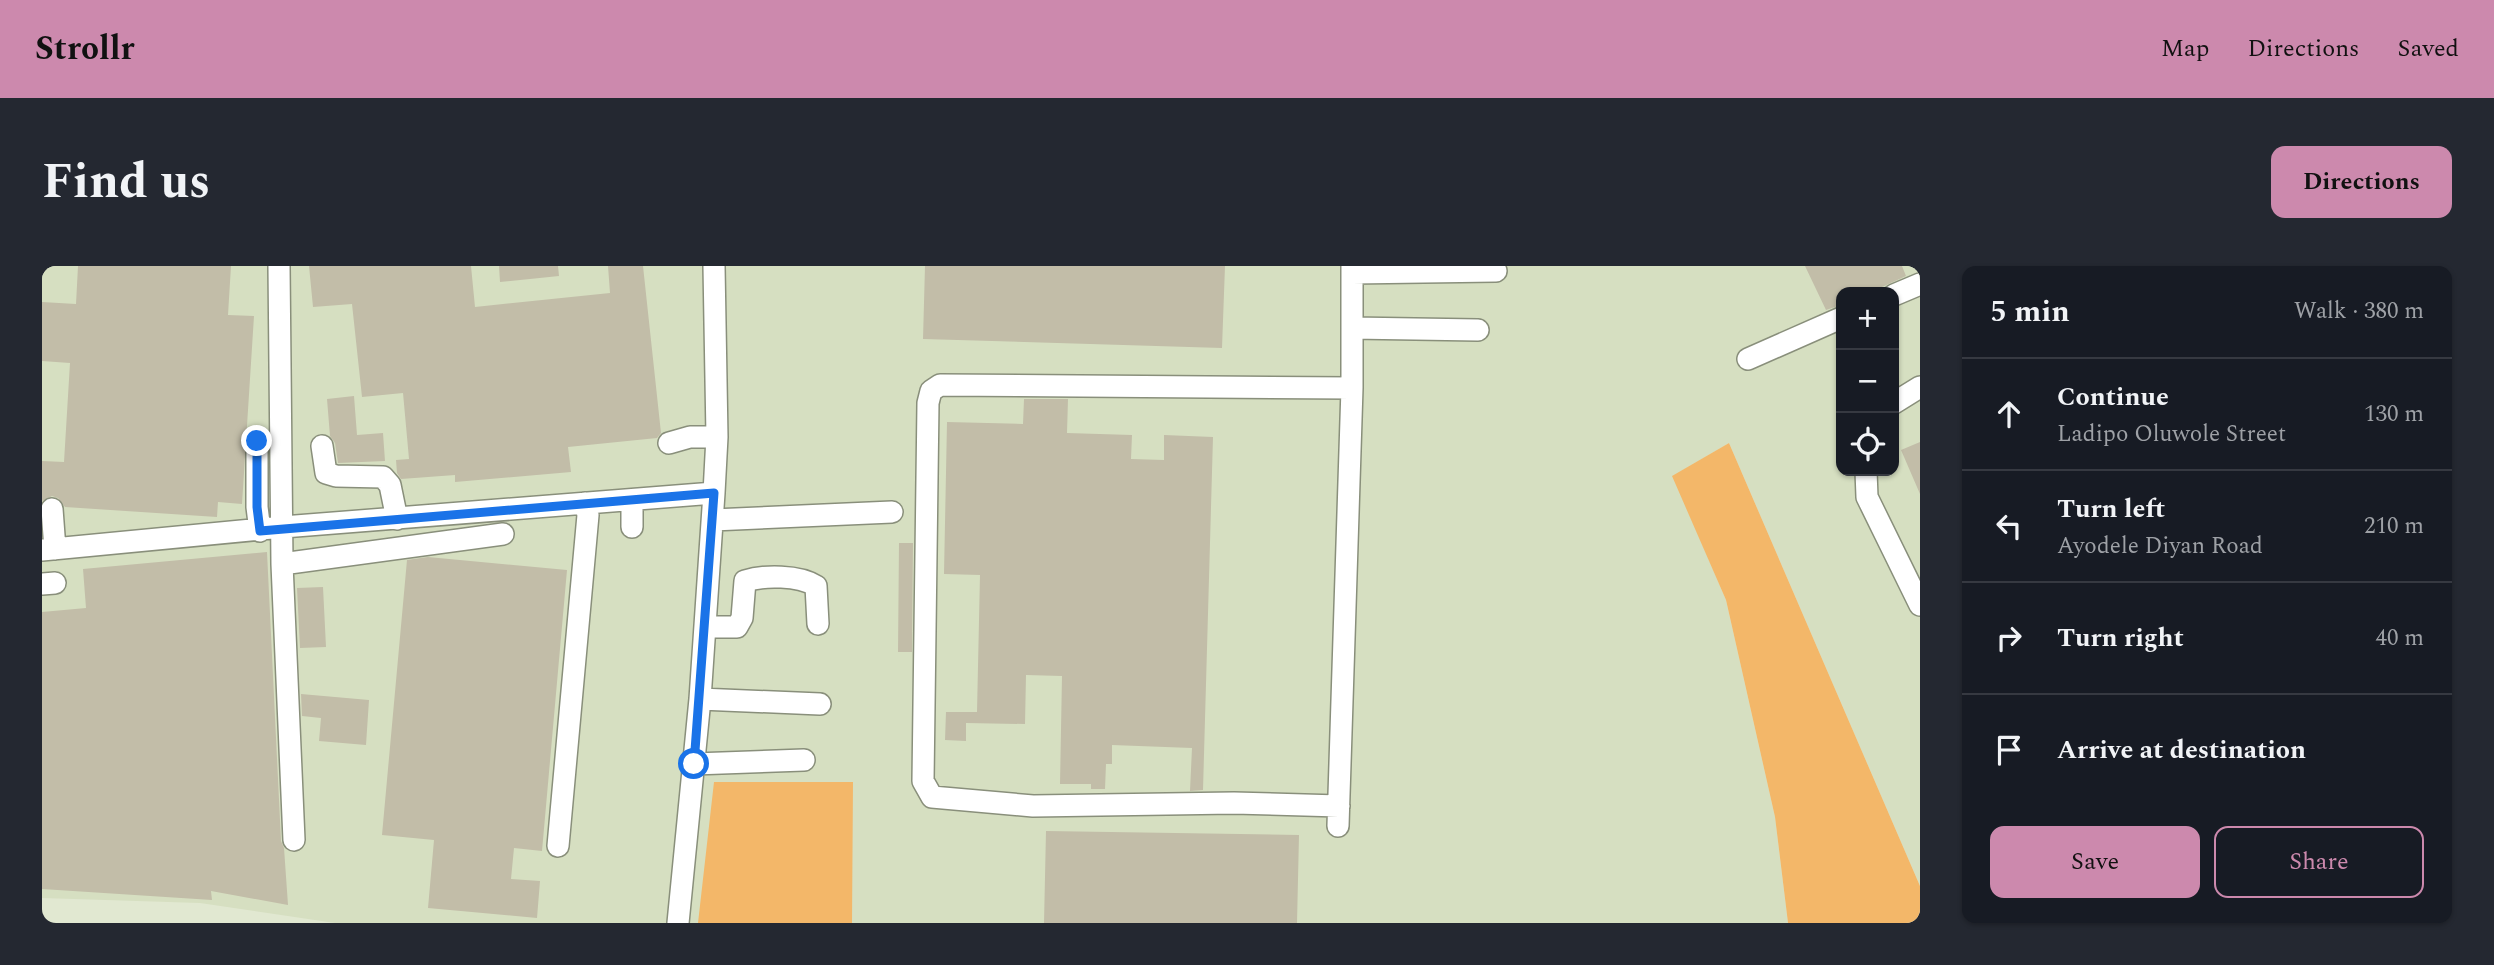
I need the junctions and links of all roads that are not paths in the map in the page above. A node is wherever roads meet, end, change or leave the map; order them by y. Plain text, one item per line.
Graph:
1 (279, 266) edge
2 (715, 266) edge
3 (1352, 269) edge
4 (1496, 271) dead end
5 (1920, 284) edge
6 (1899, 293) edge
7 (1836, 320) edge
8 (1352, 328) junction
9 (1478, 330) dead end
10 (1748, 359) dead end
11 (1920, 387) edge
12 (1352, 388) junction
13 (1899, 400) edge
14 (717, 437) junction
15 (257, 441) dead end
16 (669, 443) dead end
17 (322, 446) dead end
18 (1866, 476) edge
19 (714, 493) junction
20 (632, 500) junction
21 (586, 503) junction
22 (52, 509) dead end
23 (892, 512) dead end
24 (392, 519) junction
25 (713, 520) junction
26 (283, 527) junction
27 (632, 527) dead end
28 (260, 531) junction
29 (503, 534) dead end
30 (387, 549) junction
31 (48, 550) edge
32 (282, 564) junction
33 (1920, 605) edge
34 (818, 624) dead end
35 (705, 627) junction
36 (701, 699) junction
37 (820, 704) dead end
38 (804, 760) dead end
39 (694, 764) junction
40 (294, 840) dead end
41 (558, 846) dead end
42 (678, 923) edge

1 - 26 street
2 - 14 street
3 - 4 street
3 - 8 street
5 - 6 street
7 - 10 street
8 - 9 street
8 - 12 street
11 - 13 street
12 - 12 street
14 - 16 street
14 - 19 street
15 - 28 street
17 - 24 street
18 - 33 street
19 - 20 street
19 - 25 street
20 - 21 street
20 - 27 street
21 - 24 street
21 - 41 street
22 - 31 street
23 - 25 street
24 - 26 street
24 - 30 street
25 - 35 street
26 - 28 street
26 - 32 street
28 - 31 street
29 - 30 street
30 - 32 street
32 - 40 street
34 - 35 street
35 - 36 street
36 - 37 street
36 - 39 street
38 - 39 street
39 - 42 street

